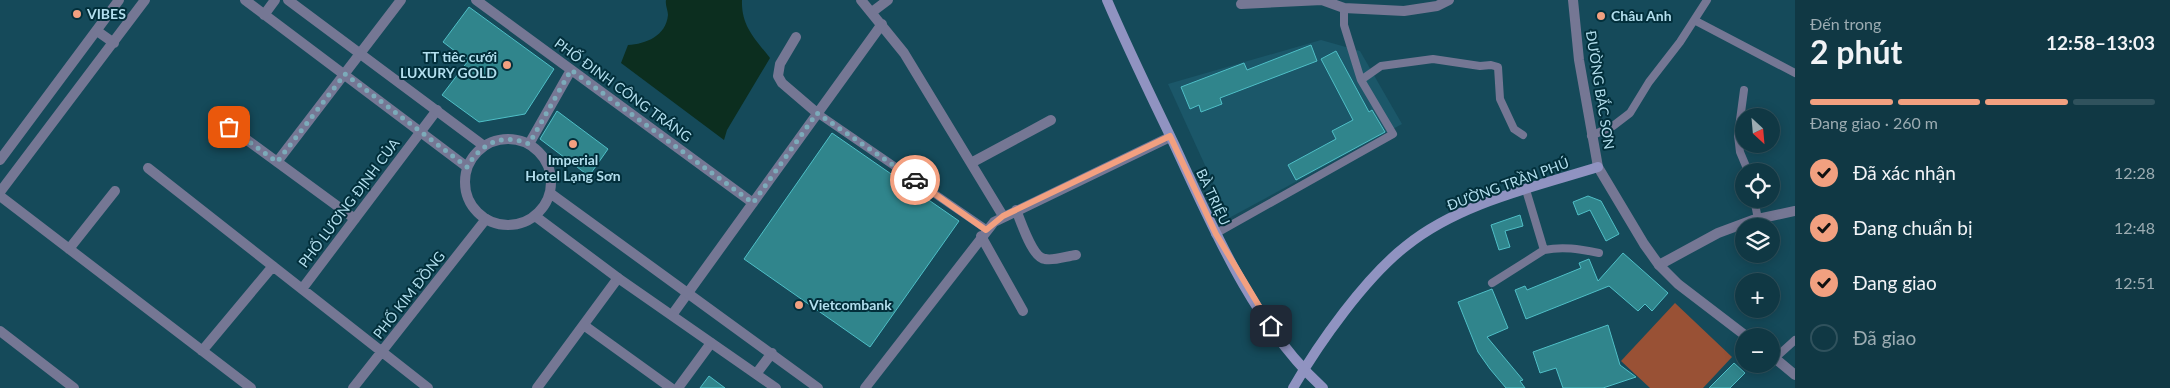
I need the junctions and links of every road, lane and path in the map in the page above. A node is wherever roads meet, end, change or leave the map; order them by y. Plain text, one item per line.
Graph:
1 (119, 0) edge
2 (145, 0) edge
3 (244, 0) edge
4 (275, 0) edge
5 (288, 0) edge
6 (401, 0) edge
7 (476, 0) edge
8 (861, 0) edge
9 (888, 0) edge
10 (1107, 0) edge
11 (1449, 0) edge
12 (1573, 0) edge
13 (1707, 0) edge
14 (1241, 4) dead end
15 (1344, 8) junction
16 (872, 12) junction
17 (264, 15) junction
18 (1694, 20) junction
19 (882, 24) junction
20 (97, 30) junction
21 (796, 37) dead end
22 (114, 43) junction
23 (360, 54) junction
24 (571, 70) junction
25 (1795, 73) edge
26 (345, 74) junction
27 (1361, 80) junction
28 (1744, 90) dead end
29 (437, 110) junction
30 (817, 113) junction
31 (213, 115) dead end
32 (1051, 120) dead end
33 (421, 131) junction
34 (1523, 135) dead end
35 (1170, 136) junction
36 (1591, 136) junction
37 (529, 144) junction
38 (484, 146) junction
39 (0, 160) edge
40 (277, 162) junction
41 (971, 163) junction
42 (1745, 163) edge
43 (467, 167) junction
44 (1598, 167) junction
45 (148, 168) dead end
46 (1526, 190) junction
47 (115, 191) dead end
48 (550, 193) junction
49 (0, 194) edge
50 (753, 203) junction
51 (1756, 208) edge
52 (1016, 210) junction
53 (1795, 211) edge
54 (535, 216) junction
55 (1003, 216) junction
56 (1758, 218) joint
57 (355, 219) junction
58 (486, 219) junction
59 (1735, 227) edge
60 (983, 233) junction
61 (1216, 234) junction
62 (69, 249) junction
63 (1544, 250) junction
64 (1599, 253) dead end
65 (1076, 255) dead end
66 (1659, 265) junction
67 (273, 266) junction
68 (618, 278) junction
69 (1492, 283) dead end
70 (302, 289) junction
71 (687, 293) junction
72 (1022, 311) dead end
73 (672, 315) junction
74 (585, 326) junction
75 (1736, 328) edge
76 (0, 331) edge
77 (1795, 340) edge
78 (711, 343) junction
79 (202, 351) junction
80 (381, 352) junction
81 (1780, 352) edge
82 (772, 353) junction
83 (1780, 363) edge
84 (1304, 370) junction
85 (756, 374) junction
86 (1795, 375) edge
87 (74, 388) edge
88 (251, 388) edge
89 (353, 388) edge
90 (428, 388) edge
91 (538, 388) edge
92 (671, 388) edge
93 (678, 388) edge
94 (776, 388) edge
95 (818, 388) edge
96 (866, 388) edge
97 (1293, 388) edge
98 (1323, 388) edge

1 - 20 street
2 - 22 street
3 - 17 street
4 - 17 street
5 - 23 street
6 - 23 street
7 - 24 street, PHỐ ĐINH CÔNG TRÁNG
8 - 16 street
9 - 16 street
10 - 35 main road, BÀ TRIỆU
11 - 15 street
12 - 36 street, ĐƯỜNG BẮC SƠN
13 - 18 lane
14 - 15 street
15 - 27 lane
16 - 19 street
17 - 26 street
18 - 25 lane
18 - 36 lane
19 - 30 street
19 - 41 street
20 - 22 street
20 - 39 street
21 - 30 street
22 - 49 street
23 - 26 street
23 - 29 street
24 - 37 street
24 - 50 street, PHỐ ĐINH CÔNG TRÁNG
26 - 33 street
26 - 40 street
27 - 34 lane
27 - 61 lane
28 - 42 lane
29 - 33 street, PHỐ LƯƠNG ĐỊNH CỦA
29 - 38 street
30 - 50 street
30 - 60 lane
31 - 40 street
32 - 41 street
33 - 43 street
33 - 57 street, PHỐ LƯƠNG ĐỊNH CỦA
35 - 52 street
35 - 61 main road, BÀ TRIỆU
36 - 44 street, ĐƯỜNG BẮC SƠN
37 - 38 street
37 - 48 street
38 - 43 street
40 - 57 street
41 - 55 street
43 - 58 street
44 - 46 main road, ĐƯỜNG TRẦN PHÚ
44 - 66 street, ĐƯỜNG BẮC SƠN
45 - 67 street
46 - 63 lane
46 - 84 main road, ĐƯỜNG TRẦN PHÚ
47 - 62 street
48 - 54 street
48 - 71 street
49 - 62 street
50 - 71 street
51 - 56 lane
52 - 55 street
52 - 65 street
53 - 56 street
54 - 58 street
54 - 68 street
55 - 60 street
57 - 70 street, PHỐ LƯƠNG ĐỊNH CỦA
58 - 80 street, PHỐ KIM ĐỒNG
59 - 66 street
60 - 72 street
60 - 96 street
61 - 84 main road, BÀ TRIỆU
62 - 79 street
63 - 64 lane
63 - 69 lane
66 - 75 street, ĐƯỜNG BẮC SƠN
67 - 70 street
67 - 79 street
68 - 73 street
68 - 74 street
70 - 80 street
71 - 73 street
71 - 82 street
73 - 78 street
74 - 91 street
74 - 92 street
76 - 87 street
77 - 81 lane
78 - 85 street
78 - 93 street
79 - 88 street
80 - 89 street, PHỐ KIM ĐỒNG
80 - 90 street
82 - 85 street
82 - 95 street
83 - 86 street
84 - 97 main road, ĐƯỜNG TRẦN PHÚ
84 - 98 main road, BÀ TRIỆU
85 - 94 street

